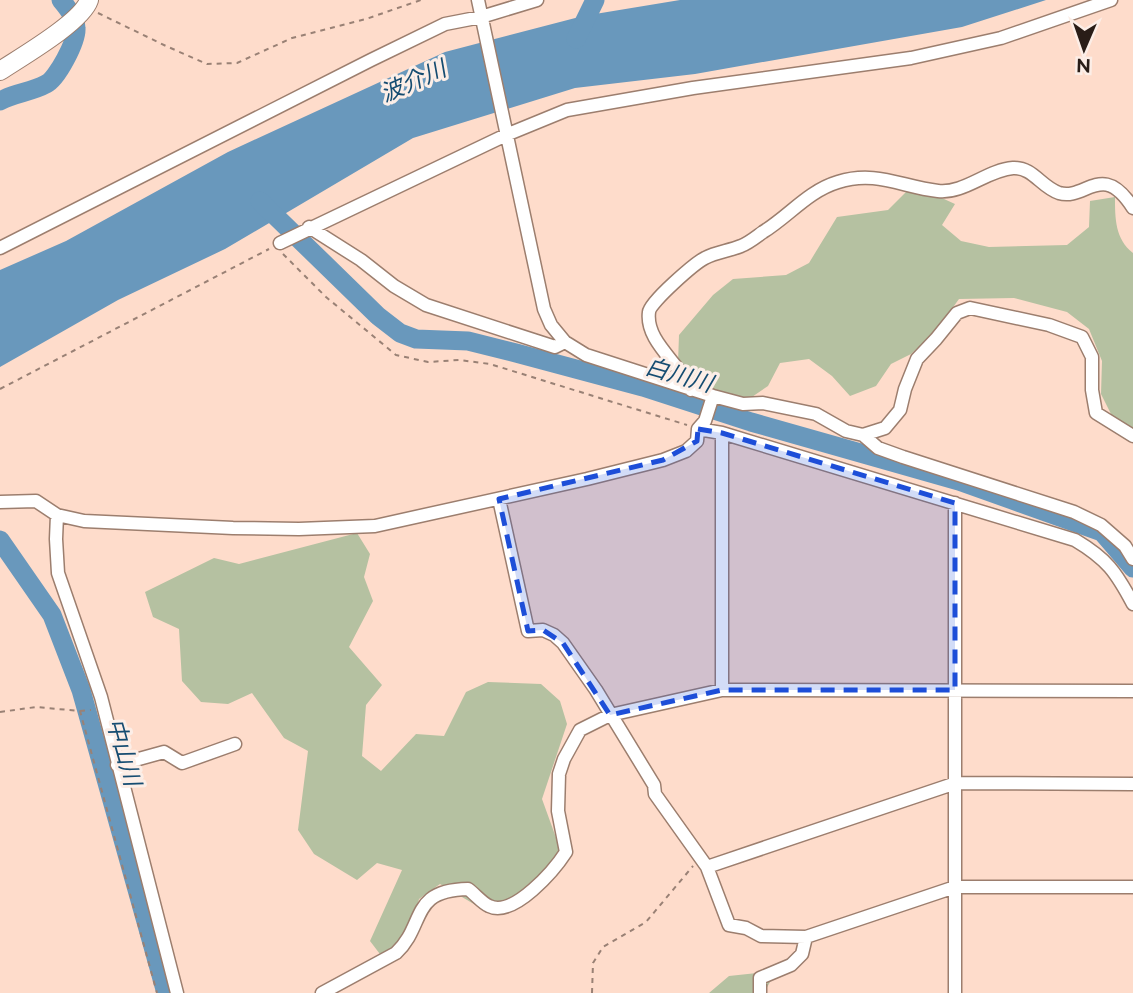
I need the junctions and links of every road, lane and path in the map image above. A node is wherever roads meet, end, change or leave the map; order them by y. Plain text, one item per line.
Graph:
1 (421, 0) edge
2 (478, 0) edge
3 (537, 0) edge
4 (1111, 0) edge
5 (81, 11) edge
6 (482, 21) junction
7 (0, 71) edge
8 (506, 135) junction
9 (1133, 208) edge
10 (304, 230) junction
11 (0, 248) edge
12 (279, 248) junction
13 (565, 342) junction
14 (0, 389) edge
15 (691, 390) junction
16 (712, 399) junction
17 (701, 425) junction
18 (722, 433) junction
19 (863, 435) junction
20 (1133, 436) edge
21 (499, 499) junction
22 (0, 502) edge
23 (955, 503) junction
24 (57, 515) junction
25 (1133, 559) edge
26 (1133, 604) edge
27 (722, 690) junction
28 (955, 690) junction
29 (1133, 691) edge
30 (102, 708) junction
31 (80, 711) junction
32 (0, 712) edge
33 (610, 715) junction
34 (235, 744) dead end
35 (117, 765) junction
36 (956, 783) junction
37 (1133, 784) edge
38 (704, 862) junction
39 (955, 887) junction
40 (1133, 887) edge
41 (806, 937) junction
42 (157, 993) edge
43 (177, 993) edge
44 (322, 993) edge
45 (592, 993) edge
46 (760, 993) edge
47 (955, 993) edge

1 - 5 path
2 - 6 street
3 - 6 street
4 - 8 street
5 - 7 main road
6 - 8 street
6 - 11 street
8 - 10 street
8 - 13 street
9 - 15 street
10 - 12 street
10 - 13 street
12 - 14 path
12 - 17 path
13 - 15 street
15 - 16 street
16 - 17 street
16 - 19 street
17 - 18 street
17 - 21 street
18 - 23 street
18 - 27 street
19 - 20 street
19 - 25 street
21 - 24 street
21 - 33 street
22 - 24 street
23 - 26 street
23 - 28 street
24 - 30 street
27 - 28 street
27 - 33 street
28 - 29 street
28 - 36 street
30 - 31 path
30 - 35 street
31 - 32 path
31 - 42 path
33 - 38 street
33 - 44 street
34 - 35 street
35 - 43 street
36 - 37 street
36 - 38 street
36 - 39 street
38 - 41 street
38 - 45 path
39 - 40 street
39 - 41 street
39 - 47 street
41 - 46 street

